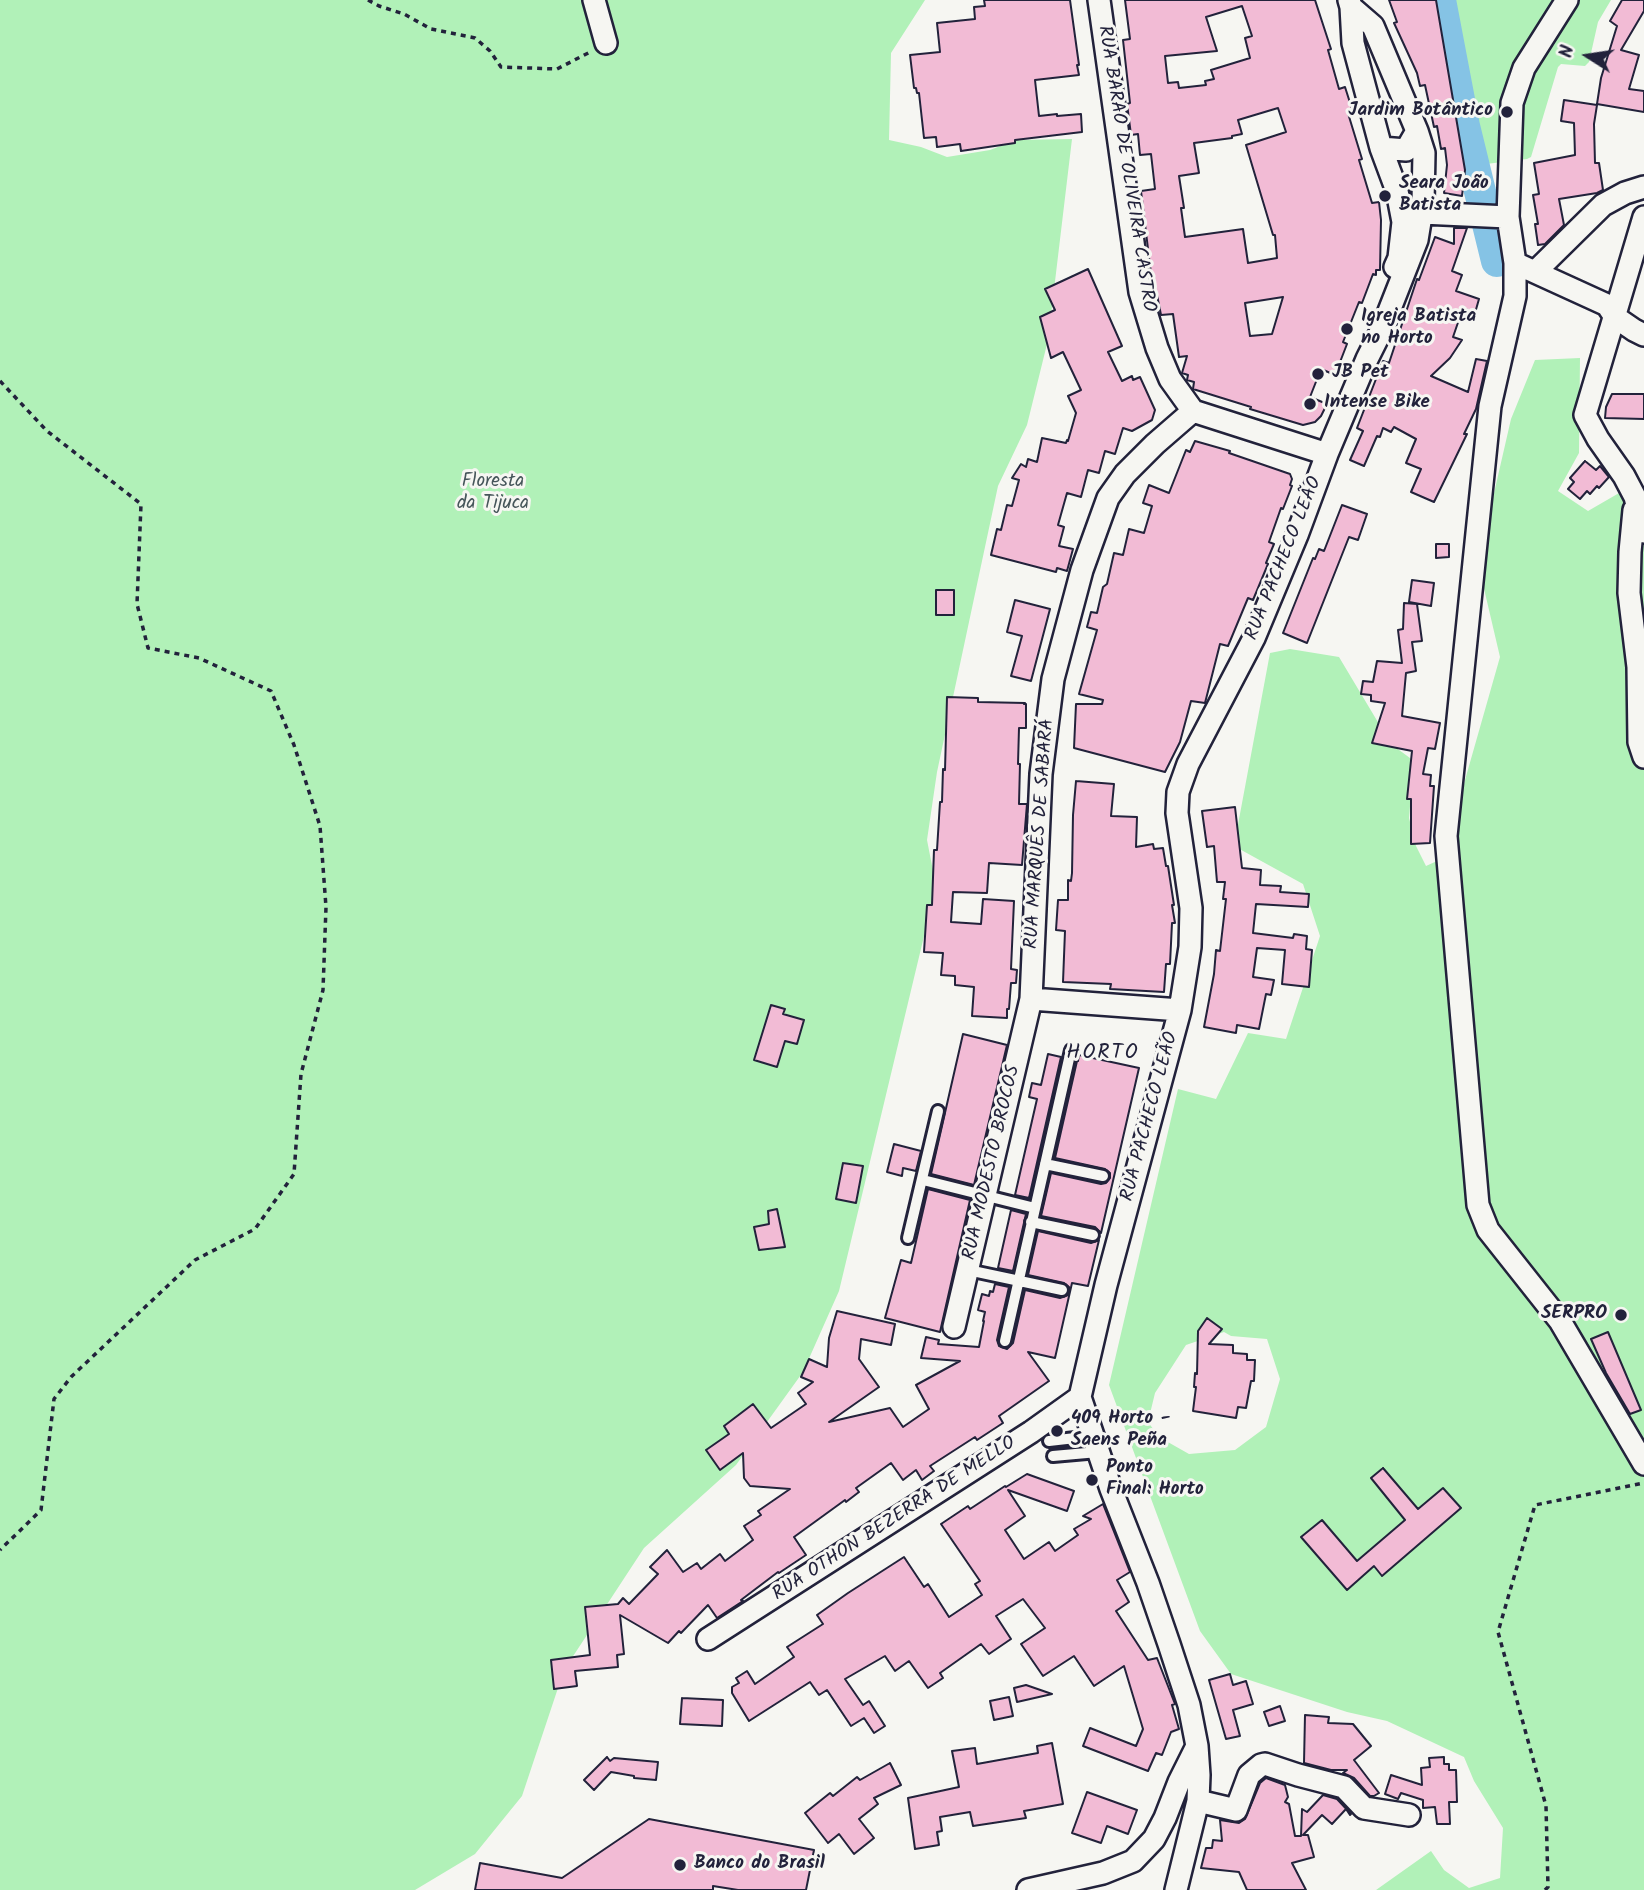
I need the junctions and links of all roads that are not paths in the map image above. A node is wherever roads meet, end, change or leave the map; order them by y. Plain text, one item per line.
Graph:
1 (594, 0) edge
2 (1099, 0) edge
3 (1567, 0) edge
4 (1350, 3) edge
5 (606, 43) road end
6 (1418, 131) junction
7 (1381, 148) junction
8 (1644, 187) edge
9 (1396, 191) junction
10 (1422, 208) junction
11 (1644, 217) edge
12 (1508, 218) junction
13 (1515, 263) junction
14 (1536, 271) junction
15 (1615, 317) junction
16 (1644, 335) edge
17 (1367, 359) junction
18 (1192, 411) junction
19 (1327, 454) junction
20 (1635, 497) junction
21 (1644, 532) edge
22 (1644, 757) edge
23 (1031, 999) junction
24 (1180, 1010) junction
25 (1071, 1050) dead end
26 (938, 1111) dead end
27 (1045, 1164) junction
28 (1103, 1176) dead end
29 (923, 1180) junction
30 (986, 1196) junction
31 (1035, 1208) junction
32 (1031, 1222) junction
33 (1093, 1235) dead end
34 (908, 1238) dead end
35 (968, 1270) junction
36 (1018, 1280) junction
37 (1062, 1290) dead end
38 (954, 1327) dead end
39 (1005, 1341) dead end
40 (1080, 1397) junction
41 (1049, 1441) dead end
42 (1096, 1444) junction
43 (1054, 1456) dead end
44 (1644, 1464) edge
45 (708, 1639) dead end
46 (1197, 1746) junction
47 (1198, 1801) junction
48 (1409, 1815) dead end
49 (1028, 1890) edge
50 (1176, 1890) edge

1 - 5 street
2 - 18 street, RUA BARAO DE OLIVEIRA CASTRO
3 - 12 street
4 - 6 street, RUA PACHECO LEÃO
4 - 7 street, RUA PACHECO LEÃO
6 - 7 street
6 - 10 street, RUA PACHECO LEÃO
7 - 9 street, RUA PACHECO LEÃO
8 - 14 street
9 - 10 street
9 - 17 street, RUA PACHECO LEÃO
10 - 12 street
10 - 17 street, RUA PACHECO LEÃO
11 - 15 street
12 - 13 street
13 - 14 street
13 - 44 street
14 - 15 street
15 - 16 street
15 - 20 street
17 - 19 street, RUA PACHECO LEÃO
18 - 19 street
18 - 23 street, RUA MARQUÊS DE SABARÁ
19 - 24 street, RUA PACHECO LEÃO
20 - 21 street
20 - 22 street
23 - 24 street
23 - 30 street, RUA MODESTO BROCOS
24 - 40 street, RUA PACHECO LEÃO
25 - 27 lane
26 - 29 lane
27 - 28 lane
27 - 31 lane
29 - 30 lane
29 - 34 lane
30 - 31 lane
30 - 35 street, RUA MODESTO BROCOS
31 - 32 lane
32 - 33 lane
32 - 36 lane
35 - 36 lane
35 - 38 street, RUA MODESTO BROCOS
36 - 37 lane
36 - 39 lane
40 - 42 street
40 - 45 street, RUA OTHON BEZERRA DE MELLO
41 - 42 lane
42 - 43 lane
42 - 46 street
46 - 47 street
46 - 49 street
47 - 48 street
47 - 50 street

